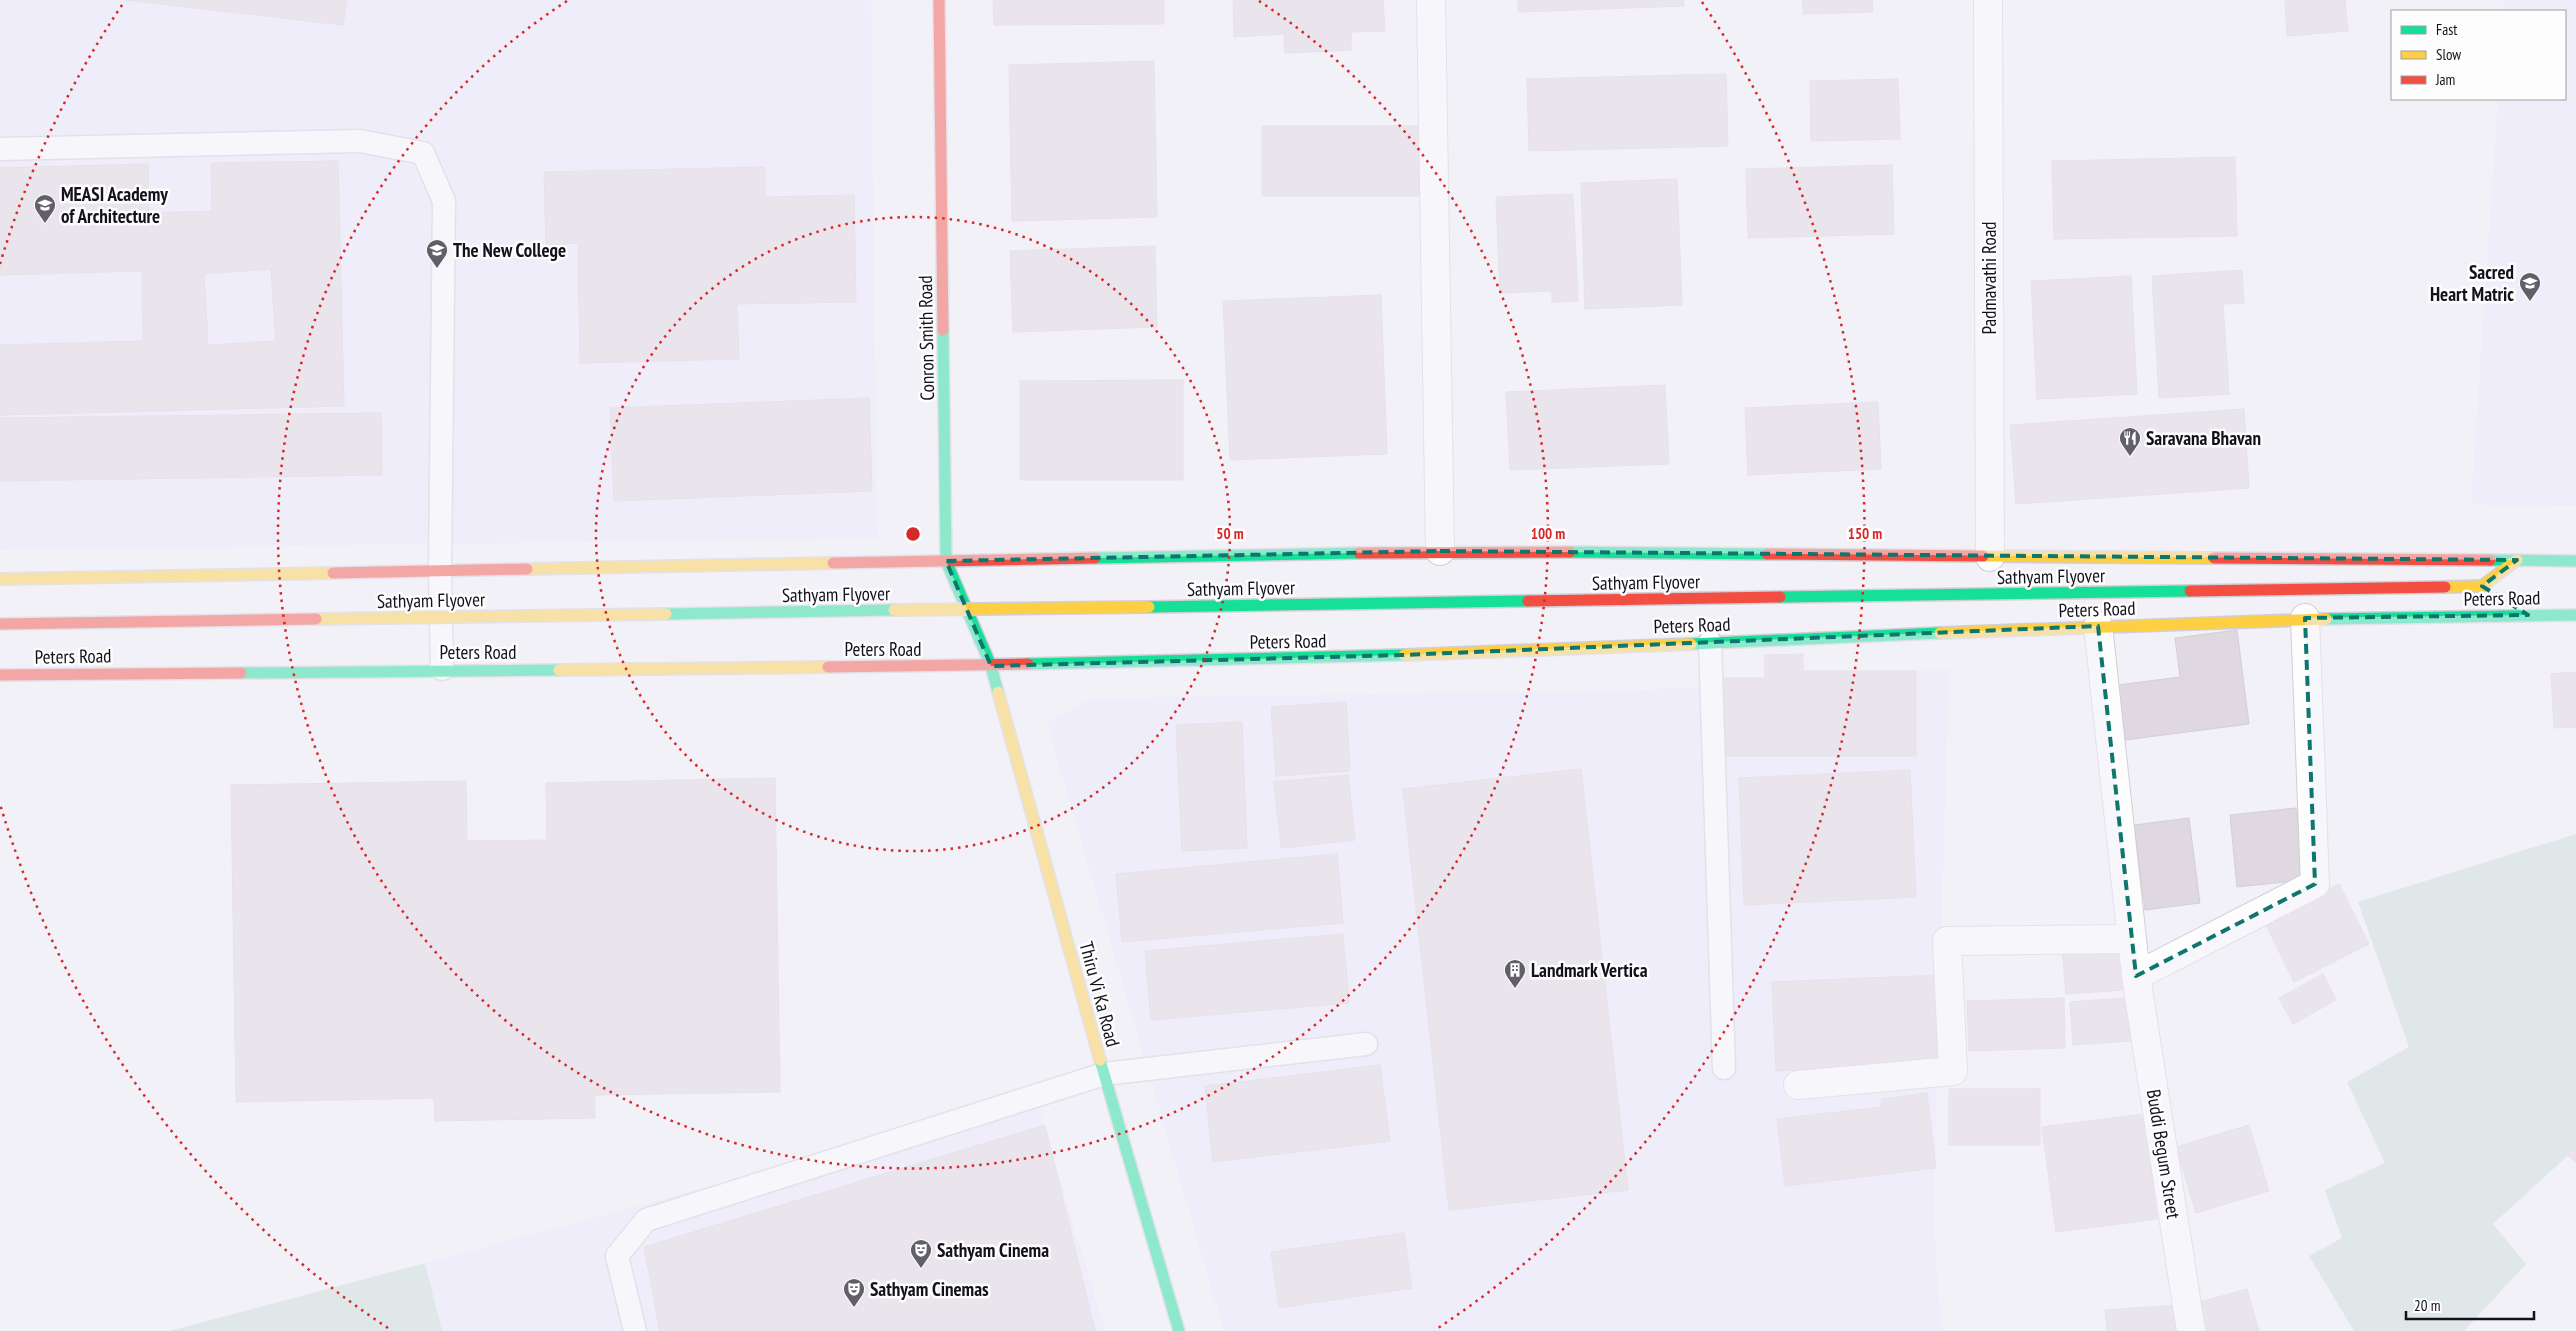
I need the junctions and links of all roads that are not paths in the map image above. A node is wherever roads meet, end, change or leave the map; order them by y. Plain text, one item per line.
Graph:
1 (939, 0) edge
2 (1431, 0) edge
3 (1988, 0) edge
4 (0, 148) edge
5 (1440, 551) junction
6 (1990, 557) junction
7 (2517, 560) junction
8 (946, 561) junction
9 (2576, 561) edge
10 (440, 570) junction
11 (0, 579) edge
12 (2513, 606) dead end
13 (2528, 615) junction
14 (2576, 615) edge
15 (2305, 618) junction
16 (0, 624) edge
17 (2098, 626) junction
18 (1710, 642) junction
19 (991, 666) junction
20 (442, 669) junction
21 (0, 675) edge
22 (2131, 939) junction
23 (2136, 976) junction
24 (1366, 1044) dead end
25 (1724, 1068) dead end
26 (1104, 1074) junction
27 (1798, 1085) dead end
28 (635, 1331) edge
29 (1179, 1331) edge
30 (2191, 1331) edge

1 - 8 main road, Conron Smith Road
2 - 5 street
3 - 6 street, Padmavathi Road
4 - 10 lane
5 - 6 main road, Peters Road
5 - 8 main road, Peters Road
6 - 7 main road, Peters Road
7 - 9 main road, Peters Road
7 - 16 main road, Sathyam Flyover, bridge
8 - 10 main road, Peters Road
8 - 19 main road, Conron Smith Road
10 - 11 main road, Peters Road
10 - 20 lane
12 - 13 main road
13 - 14 main road, Peters Road
13 - 15 main road, Peters Road
15 - 17 main road, Peters Road
15 - 23 street
17 - 18 main road, Peters Road
17 - 22 street, Buddi Begum Street
18 - 19 main road, Peters Road
18 - 25 lane
19 - 20 main road, Peters Road
19 - 26 main road, Thiru Vi Ka Road
20 - 21 main road, Peters Road
22 - 23 street, Buddi Begum Street
22 - 27 street
23 - 30 street, Buddi Begum Street
24 - 26 lane
26 - 28 lane
26 - 29 main road, Thiru Vi Ka Road

